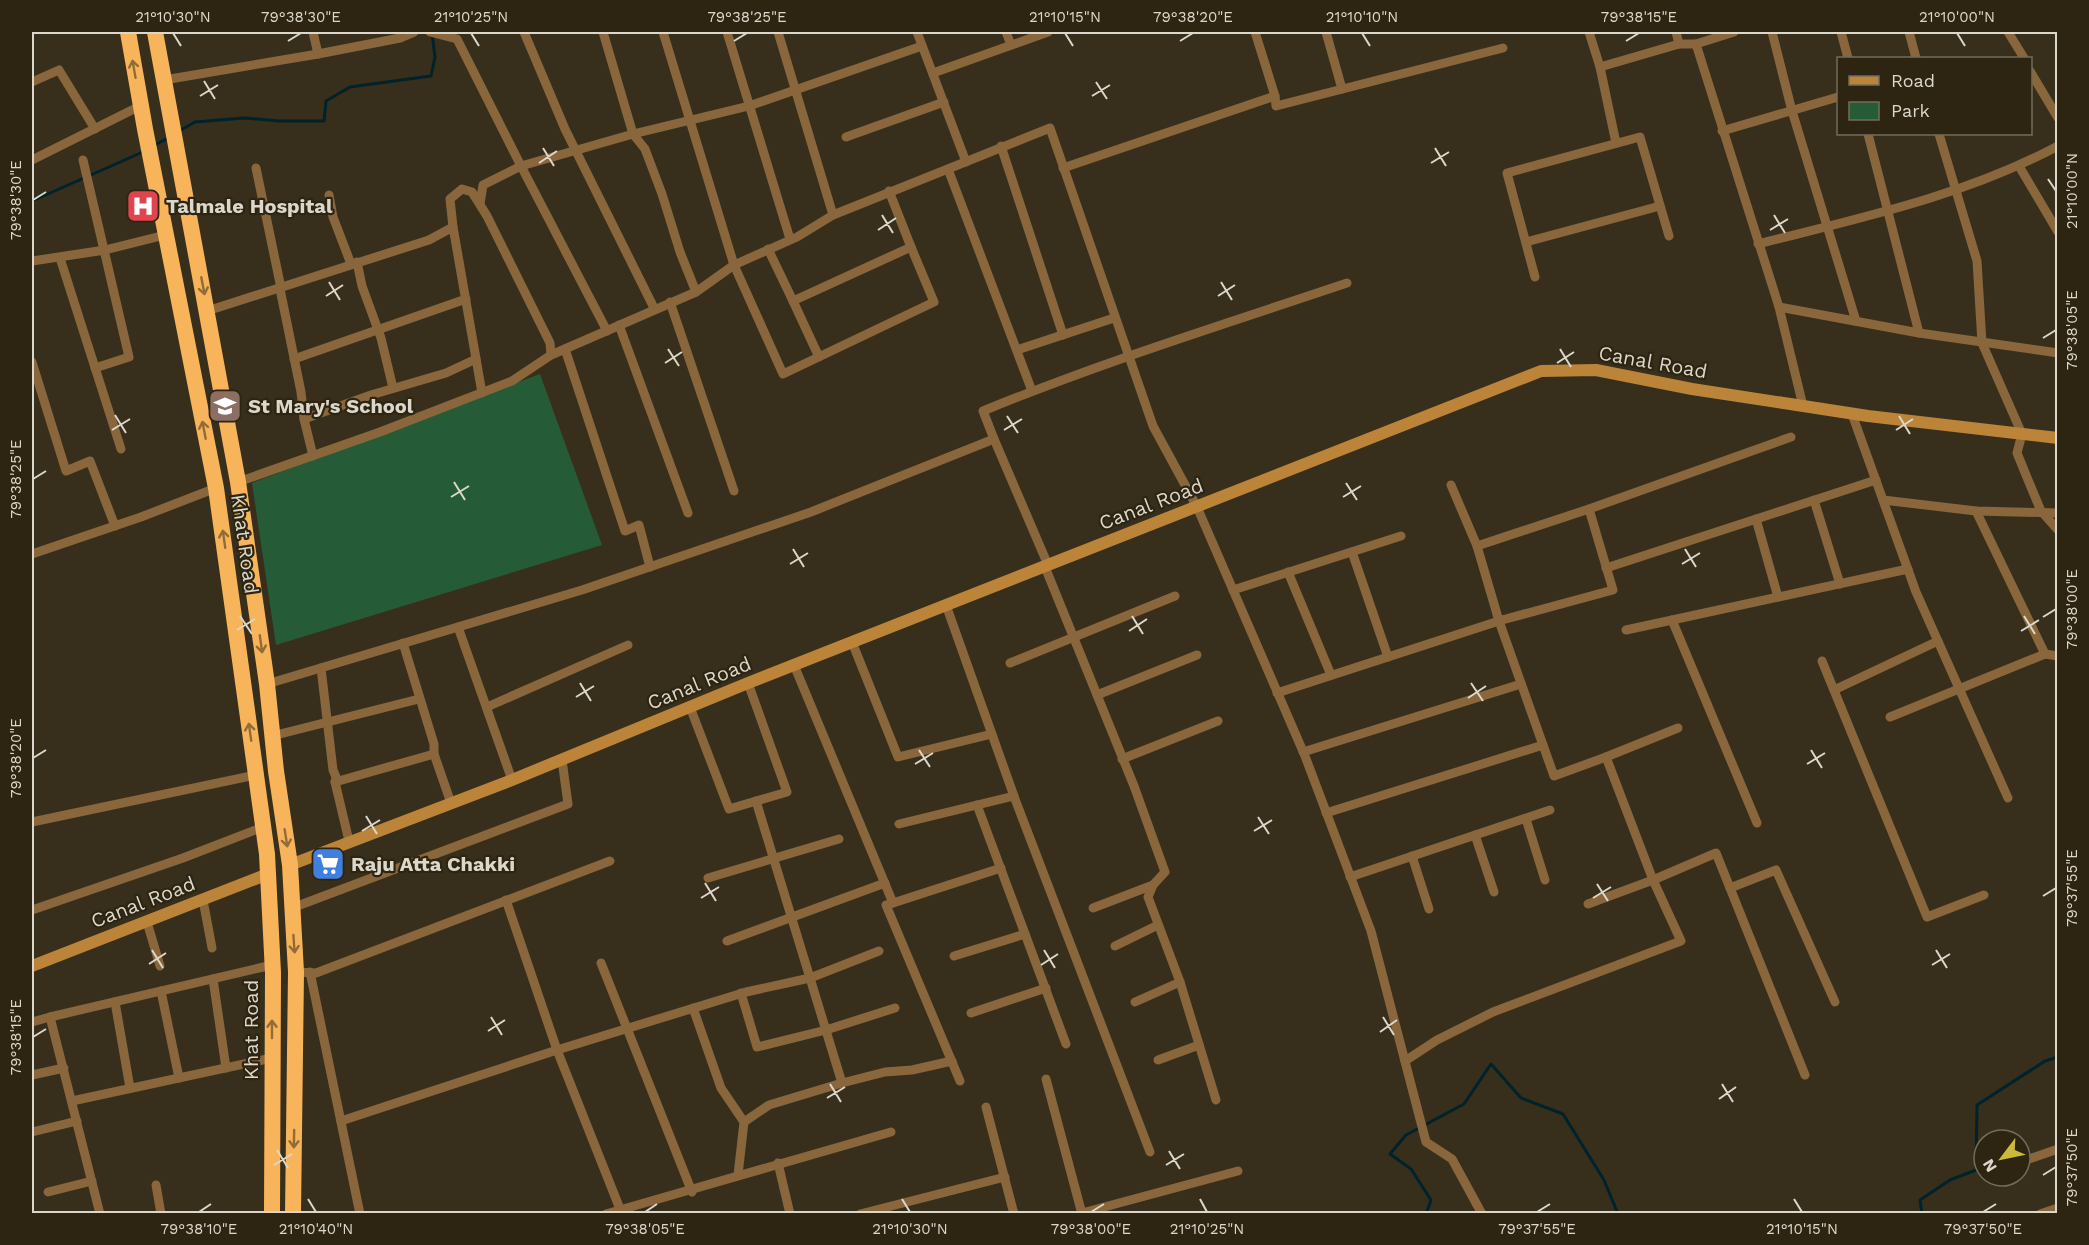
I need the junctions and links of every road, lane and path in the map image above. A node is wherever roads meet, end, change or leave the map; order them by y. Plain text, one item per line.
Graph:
1 (128, 32) edge
2 (155, 32) edge
3 (314, 32) edge
4 (414, 32) edge
5 (437, 32) edge
6 (524, 32) edge
7 (603, 32) edge
8 (663, 32) edge
9 (727, 32) edge
10 (777, 32) edge
11 (917, 32) edge
12 (1006, 32) edge
13 (1048, 32) edge
14 (1255, 32) edge
15 (1326, 32) edge
16 (1589, 32) edge
17 (1676, 32) edge
18 (1734, 32) edge
19 (1772, 32) edge
20 (1841, 32) edge
21 (1909, 32) edge
22 (2008, 32) edge
23 (399, 35) edge
24 (1679, 44) junction
25 (1696, 44) junction
26 (1011, 45) junction
27 (922, 46) junction
28 (1503, 48) dead end
29 (318, 54) junction
30 (1848, 57) edge
31 (1916, 57) edge
32 (2023, 57) edge
33 (1600, 67) junction
34 (933, 73) junction
35 (2032, 73) edge
36 (164, 80) junction
37 (32, 82) edge
38 (1342, 89) junction
39 (794, 91) junction
40 (1275, 96) junction
41 (1837, 98) edge
42 (944, 102) junction
43 (140, 106) junction
44 (749, 106) junction
45 (1792, 111) junction
46 (2058, 118) edge
47 (690, 119) junction
48 (95, 129) junction
49 (1722, 131) junction
50 (633, 134) junction
51 (1868, 135) edge
52 (1939, 135) edge
53 (846, 137) dead end
54 (1616, 143) junction
55 (1001, 146) junction
56 (2058, 146) edge
57 (576, 150) junction
58 (32, 160) edge
59 (83, 160) dead end
60 (966, 162) junction
61 (521, 166) junction
62 (2019, 166) junction
63 (256, 168) dead end
64 (1063, 168) junction
65 (948, 169) junction
66 (1956, 189) junction
67 (889, 191) junction
68 (329, 195) dead end
69 (480, 204) junction
70 (1660, 206) junction
71 (1888, 212) junction
72 (833, 215) junction
73 (453, 227) junction
74 (1827, 227) junction
75 (2058, 232) edge
76 (165, 235) junction
77 (1669, 236) dead end
78 (790, 239) junction
79 (1526, 242) junction
80 (1758, 244) junction
81 (911, 247) junction
82 (768, 249) junction
83 (105, 250) junction
84 (60, 258) junction
85 (32, 261) edge
86 (354, 263) junction
87 (734, 265) junction
88 (1535, 277) dead end
89 (1347, 283) dead end
90 (281, 289) junction
91 (696, 292) junction
92 (466, 299) junction
93 (793, 301) junction
94 (670, 302) junction
95 (1779, 307) junction
96 (654, 308) junction
97 (207, 311) junction
98 (1114, 318) junction
99 (1856, 321) junction
100 (620, 325) junction
101 (378, 330) junction
102 (607, 331) junction
103 (1919, 333) junction
104 (1063, 335) junction
105 (1982, 343) junction
106 (565, 349) junction
107 (1017, 350) junction
108 (2058, 352) edge
109 (551, 354) junction
110 (819, 357) junction
111 (1127, 357) junction
112 (294, 359) junction
113 (476, 359) junction
114 (32, 362) edge
115 (95, 368) junction
116 (393, 388) junction
117 (1032, 391) junction
118 (482, 393) junction
119 (1803, 406) junction
120 (1852, 414) junction
121 (304, 419) junction
122 (2022, 434) junction
123 (1791, 437) dead end
124 (2058, 438) edge
125 (994, 439) junction
126 (121, 449) dead end
127 (313, 456) junction
128 (1876, 480) junction
129 (238, 482) junction
130 (1451, 484) dead end
131 (216, 488) junction
132 (734, 491) dead end
133 (1814, 500) junction
134 (1883, 500) junction
135 (1197, 507) junction
136 (1589, 509) junction
137 (1976, 510) junction
138 (688, 513) dead end
139 (2043, 513) junction
140 (2058, 513) edge
141 (1756, 519) junction
142 (115, 526) junction
143 (2058, 530) edge
144 (1401, 536) dead end
145 (1477, 546) junction
146 (1352, 552) junction
147 (32, 554) edge
148 (1046, 566) junction
149 (650, 567) junction
150 (1606, 568) junction
151 (1908, 569) junction
152 (1288, 572) junction
153 (1839, 584) junction
154 (1233, 590) junction
155 (1175, 596) dead end
156 (1778, 597) junction
157 (946, 605) junction
158 (1672, 620) junction
159 (1499, 621) junction
160 (458, 627) junction
161 (1626, 630) dead end
162 (1073, 637) junction
163 (1938, 641) junction
164 (852, 642) junction
165 (403, 644) junction
166 (628, 645) dead end
167 (2045, 654) junction
168 (1197, 655) dead end
169 (2058, 656) edge
170 (1388, 657) junction
171 (1822, 661) dead end
172 (1010, 663) dead end
173 (794, 665) junction
174 (321, 668) junction
175 (1331, 675) junction
176 (267, 684) junction
177 (748, 684) junction
178 (1521, 684) junction
179 (1959, 689) junction
180 (1834, 690) junction
181 (1277, 693) junction
182 (1097, 695) junction
183 (419, 699) junction
184 (487, 707) junction
185 (690, 707) junction
186 (1890, 717) dead end
187 (1218, 721) dead end
188 (326, 722) junction
189 (1678, 728) dead end
190 (992, 734) junction
191 (272, 736) junction
192 (1543, 745) junction
193 (1303, 752) junction
194 (434, 754) junction
195 (1606, 758) junction
196 (1122, 759) junction
197 (562, 760) junction
198 (256, 775) junction
199 (512, 780) junction
200 (335, 782) junction
201 (1014, 796) junction
202 (2008, 798) dead end
203 (756, 801) junction
204 (451, 803) junction
205 (977, 805) junction
206 (1551, 810) dead end
207 (1326, 813) junction
208 (1526, 819) junction
209 (32, 822) edge
210 (1757, 823) dead end
211 (899, 824) dead end
212 (263, 827) junction
213 (1475, 835) junction
214 (839, 839) dead end
215 (349, 841) junction
216 (1412, 856) junction
217 (774, 859) junction
218 (610, 861) dead end
219 (290, 865) junction
220 (1001, 868) junction
221 (268, 874) junction
222 (1350, 877) junction
223 (708, 878) dead end
224 (1545, 879) dead end
225 (1653, 880) junction
226 (885, 884) junction
227 (1152, 885) junction
228 (1730, 888) junction
229 (1494, 892) dead end
230 (1984, 895) dead end
231 (203, 900) junction
232 (506, 900) junction
233 (893, 903) junction
234 (1588, 904) dead end
235 (1093, 908) dead end
236 (292, 909) junction
237 (1429, 909) dead end
238 (32, 910) edge
239 (791, 917) junction
240 (147, 922) junction
241 (1158, 926) junction
242 (1025, 934) junction
243 (727, 940) dead end
244 (1115, 946) dead end
245 (212, 948) dead end
246 (879, 951) dead end
247 (954, 956) dead end
248 (602, 963) dead end
249 (272, 965) junction
250 (32, 966) edge
251 (160, 966) dead end
252 (303, 972) junction
253 (810, 978) junction
254 (213, 979) junction
255 (1180, 982) junction
256 (1046, 988) junction
257 (161, 991) junction
258 (741, 993) junction
259 (115, 1002) junction
260 (1135, 1002) dead end
261 (1835, 1002) dead end
262 (693, 1008) junction
263 (895, 1008) dead end
264 (971, 1013) dead end
265 (50, 1017) junction
266 (32, 1022) edge
267 (627, 1028) junction
268 (826, 1030) junction
269 (1066, 1044) dead end
270 (1199, 1045) junction
271 (557, 1050) junction
272 (272, 1058) junction
273 (1158, 1060) dead end
274 (952, 1061) junction
275 (1405, 1061) junction
276 (64, 1068) junction
277 (226, 1068) junction
278 (32, 1075) edge
279 (1805, 1075) dead end
280 (179, 1078) junction
281 (1046, 1078) dead end
282 (960, 1081) dead end
283 (842, 1083) junction
284 (130, 1088) junction
285 (1216, 1100) dead end
286 (72, 1101) junction
287 (986, 1107) dead end
288 (77, 1121) junction
289 (341, 1121) junction
290 (744, 1122) junction
291 (32, 1132) edge
292 (891, 1132) dead end
293 (2058, 1149) edge
294 (1150, 1152) dead end
295 (2032, 1158) edge
296 (778, 1163) junction
297 (1238, 1171) dead end
298 (738, 1175) junction
299 (1005, 1177) junction
300 (92, 1181) junction
301 (156, 1185) dead end
302 (691, 1190) junction
303 (48, 1192) dead end
304 (2058, 1208) edge
305 (620, 1209) junction
306 (1082, 1213) edge
307 (100, 1214) edge
308 (161, 1214) edge
309 (272, 1214) edge
310 (293, 1214) edge
311 (360, 1214) edge
312 (606, 1214) edge
313 (790, 1214) edge
314 (860, 1214) edge
315 (1014, 1214) edge
316 (1482, 1214) edge
317 (2040, 1214) edge

43 -> 1 highway, Khat Road
2 - 36 highway, Khat Road
3 - 29 street
4 - 23 street
5 - 61 street
6 - 57 street
7 - 50 street
8 - 47 street
9 - 44 street
10 - 39 street
11 - 27 street
12 - 26 street
13 - 26 street
14 - 40 street
15 - 38 street
16 - 33 street
17 - 24 street
18 - 25 street
19 - 45 street
20 - 30 street
21 - 31 street
22 - 32 street
23 - 29 street
24 - 25 street
24 - 33 street
25 - 49 street
26 - 34 street
27 - 34 street
27 - 39 street
28 - 38 street
29 - 36 street
33 - 54 street
34 - 42 street
35 - 46 street
36 -> 97 highway, Khat Road
37 - 48 street
38 - 40 street
39 - 44 street
39 - 72 street
40 - 64 street
41 - 45 street
42 - 53 street
42 - 60 street
43 - 48 street
43 - 76 highway, Khat Road
44 - 47 street
44 - 78 street
45 - 49 street
45 - 74 street
47 - 50 street
47 - 87 street
48 - 58 street
49 - 80 street
50 - 57 street
50 - 91 street
51 - 71 street
52 - 66 street
54 - 70 street
54 - 79 street
55 - 60 street
55 - 64 street
55 - 104 street
56 - 62 street
57 - 61 street
57 - 96 street
59 - 83 street
60 - 65 street
61 - 69 street
61 - 102 street
62 - 66 street
62 - 75 street
63 - 90 street
64 - 98 street
65 - 67 street
65 - 107 street
66 - 71 street
66 - 105 street
67 - 72 street
67 - 81 street
68 - 86 street
69 - 73 street
69 - 109 street
70 - 77 street
70 - 79 street
71 - 74 street
71 - 103 street
72 - 78 street
73 - 86 street
73 - 92 street
74 - 80 street
74 - 99 street
76 - 83 street
131 -> 76 highway, Khat Road
78 - 82 street
79 - 88 street
80 - 95 street
81 - 93 street
81 - 110 street
82 - 87 street
82 - 93 street
83 - 84 street
83 - 115 street
84 - 85 street
84 - 115 street
86 - 90 street
86 - 101 street
87 - 91 street
87 - 110 street
89 - 111 street
90 - 97 street
90 - 112 street
91 - 94 street
92 - 101 street
92 - 113 street
93 - 110 street
94 - 96 street
94 - 132 street
95 - 99 street
95 - 119 street
96 - 100 street
97 - 129 highway, Khat Road
98 - 104 street
98 - 111 street
99 - 103 street
100 - 102 street
100 - 138 street
101 - 112 street
101 - 116 street
102 - 106 street
103 - 105 street
104 - 107 street
105 - 108 street
105 - 122 street
106 - 109 street
106 - 149 street
107 - 117 street
109 - 118 street
111 - 117 street
111 - 135 street
112 - 121 street
113 - 116 street
113 - 118 street
114 - 142 street
115 - 126 street
116 - 121 street
117 - 125 street
118 - 127 street
119 - 120 street, Canal Road
119 - 135 street, Canal Road
120 - 122 street, Canal Road
120 - 128 street
121 - 127 street
122 - 124 street, Canal Road
122 - 139 street
123 - 136 street
125 - 148 street
125 - 149 street
127 - 129 street
128 - 133 street
128 - 134 street
129 - 131 highway
129 -> 176 highway, Khat Road
130 - 145 street
131 - 142 street
198 -> 131 highway, Khat Road
133 - 141 street
133 - 153 street
134 - 137 street
134 - 151 street
135 - 148 street, Canal Road
135 - 154 street
136 - 145 street
136 - 150 street
137 - 139 street
137 - 167 street
139 - 140 street
139 - 143 street
141 - 150 street
141 - 156 street
142 - 147 street
144 - 146 street
145 - 159 street
146 - 152 street
146 - 170 street
148 - 157 street, Canal Road
148 - 162 street
149 - 160 street
150 - 159 street
151 - 153 street
151 - 163 street
152 - 154 street
152 - 175 street
153 - 156 street
154 - 181 street
155 - 162 street
156 - 158 street
157 - 164 street, Canal Road
157 - 190 street
158 - 161 street
158 - 210 street
159 - 170 street
159 - 178 street
160 - 165 street
160 - 184 street
162 - 172 street
162 - 182 street
163 - 179 street
163 - 180 street
164 - 173 street, Canal Road
164 - 190 street
165 - 174 street
165 - 183 street
166 - 184 street
167 - 169 street
167 - 179 street
168 - 182 street
170 - 175 street
171 - 180 street
173 - 177 street, Canal Road
173 - 226 street
174 - 176 street
174 - 188 street
175 - 181 street
176 - 191 highway, Khat Road
177 - 185 street, Canal Road
177 - 203 street
178 - 192 street
178 - 193 street
179 - 186 street
179 - 202 street
180 - 230 street
181 - 193 street
182 - 196 street
183 - 188 street
183 - 194 street
184 - 199 street
185 - 197 street, Canal Road
185 - 203 street
187 - 196 street
188 - 191 street
188 - 200 street
189 - 195 street
190 - 201 street
191 -> 219 highway, Khat Road
192 - 195 street
192 - 207 street
193 - 207 street
194 - 200 street
194 - 204 street
195 - 225 street
196 - 227 street
197 - 199 street, Canal Road
197 - 236 street
198 - 209 street
198 - 212 highway, Khat Road
199 - 204 street, Canal Road
200 - 215 street
201 - 205 street
201 - 294 street
203 - 217 street
204 - 215 street, Canal Road
205 - 211 street
205 - 220 street
206 - 208 street
207 - 222 street
208 - 213 street
208 - 224 street
212 - 221 highway, Khat Road
212 - 238 street
213 - 216 street
213 - 229 street
214 - 217 street
215 - 219 street, Canal Road
216 - 222 street
216 - 237 street
217 - 223 street
217 - 239 street
218 - 232 street
219 - 221 highway
219 - 236 highway, Khat Road
220 - 233 street
220 - 242 street
221 - 231 street, Canal Road
221 - 249 highway, Khat Road
222 - 275 street
225 - 228 street
225 - 234 street
225 - 275 street
226 - 233 street
226 - 239 street
227 - 235 street
227 - 241 street
228 - 261 street
228 - 279 street
231 - 240 street, Canal Road
231 - 245 street
232 - 252 street
232 - 271 street
233 - 274 street
236 -> 252 highway, Khat Road
239 - 243 street
239 - 253 street
240 - 250 street, Canal Road
240 - 251 street
241 - 244 street
241 - 255 street
242 - 247 street
242 - 256 street
246 - 253 street
248 - 267 street
249 - 254 street
272 -> 249 highway, Khat Road
252 - 289 street
252 -> 310 highway, Khat Road
253 - 258 street
253 - 268 street
254 - 257 street
254 - 277 street
255 - 260 street
255 - 270 street
256 - 264 street
256 - 269 street
257 - 259 street
257 - 280 street
258 - 262 street
258 - 268 street
259 - 265 street
259 - 284 street
262 - 267 street
262 - 290 street
263 - 268 street
265 - 266 street
265 - 276 street
267 - 271 street
267 - 302 street
268 - 283 street
270 - 273 street
270 - 285 street
271 - 289 street
271 - 305 street
272 - 277 street
272 - 309 highway, Khat Road
274 - 282 street
274 - 283 street
275 - 316 street
276 - 278 street
276 - 286 street
277 - 280 street
280 - 284 street
281 - 306 street
283 - 290 street
284 - 286 street
286 - 288 street
287 - 299 street
288 - 291 street
288 - 300 street
289 - 311 street
290 - 298 street
292 - 296 street
293 - 295 street
296 - 298 street
296 - 313 street
297 - 306 street
298 - 302 street
299 - 314 street
299 - 315 street
300 - 303 street
300 - 307 street
301 - 308 street
302 - 305 street
304 - 317 street
305 - 312 street

